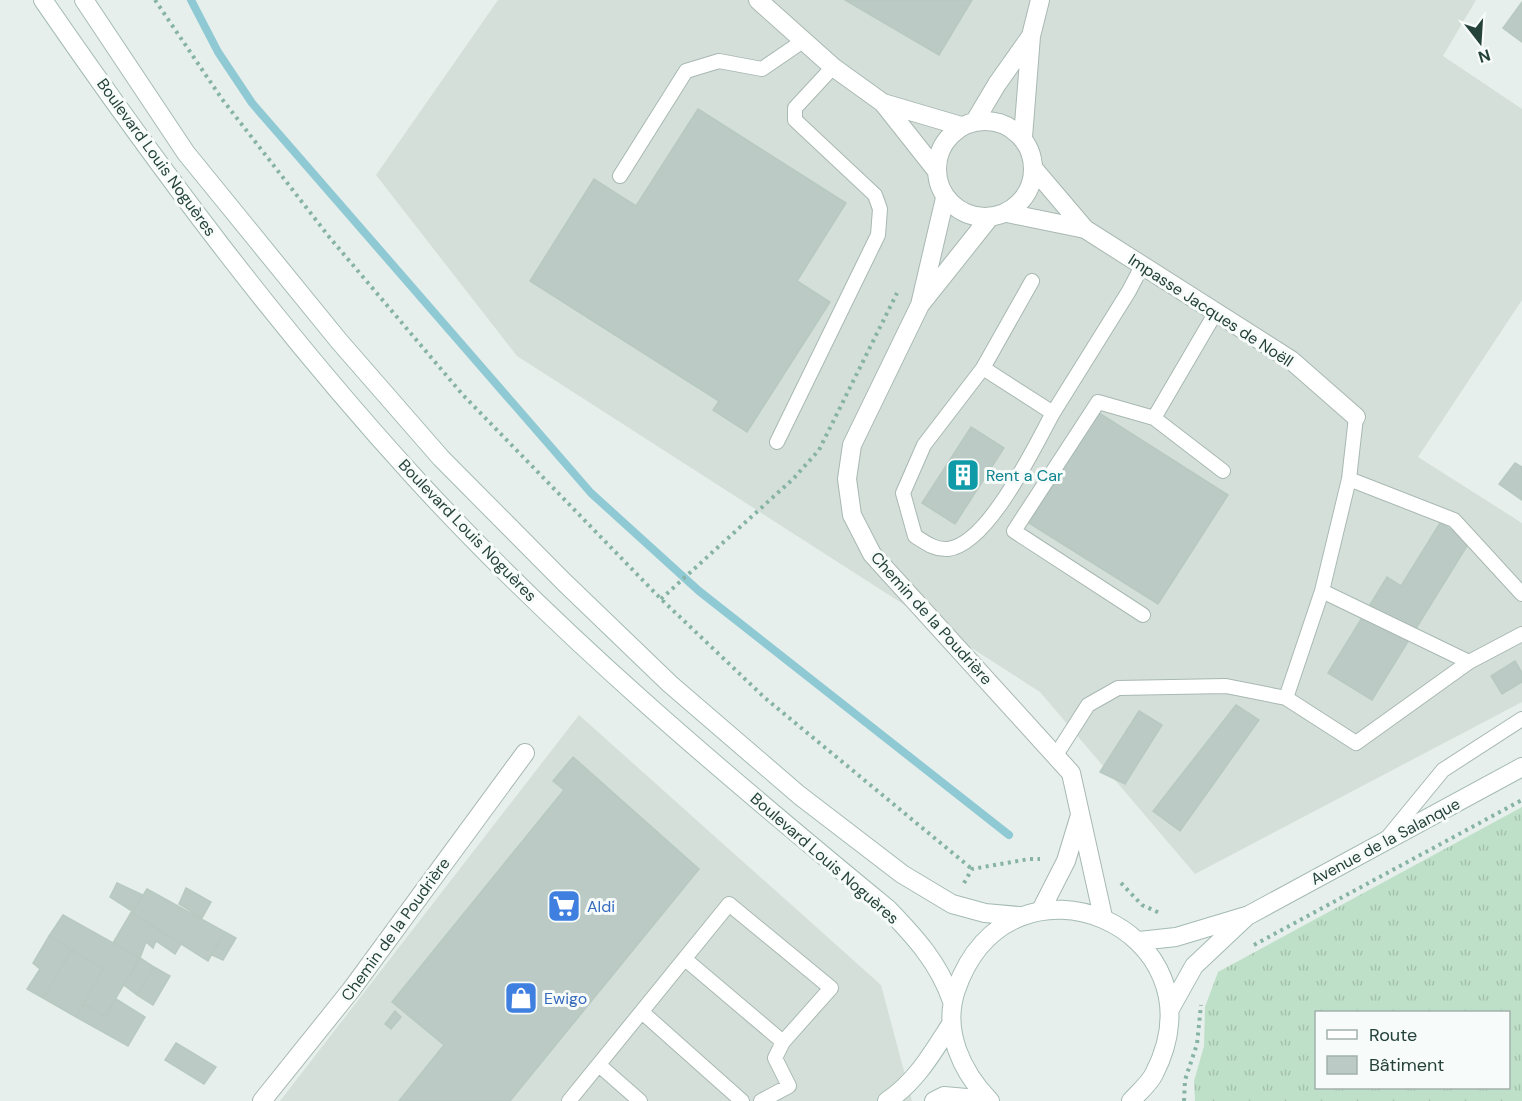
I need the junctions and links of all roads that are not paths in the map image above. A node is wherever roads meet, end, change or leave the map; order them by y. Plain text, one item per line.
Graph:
1 (43, 0) edge
2 (84, 0) edge
3 (758, 0) edge
4 (1040, 0) edge
5 (1031, 36) junction
6 (803, 41) junction
7 (833, 67) junction
8 (883, 103) junction
9 (968, 123) junction
10 (1023, 137) junction
11 (1034, 169) junction
12 (936, 170) junction
13 (620, 176) dead end
14 (945, 198) junction
15 (998, 215) junction
16 (1085, 229) junction
17 (1142, 266) junction
18 (1032, 281) dead end
19 (920, 304) junction
20 (1216, 312) junction
21 (983, 368) junction
22 (1053, 413) junction
23 (1356, 417) joint
24 (1154, 418) junction
25 (777, 442) dead end
26 (1223, 471) dead end
27 (1349, 479) junction
28 (1322, 591) junction
29 (1522, 594) edge
30 (1143, 615) dead end
31 (1522, 634) edge
32 (1469, 662) junction
33 (1286, 698) junction
34 (1522, 719) edge
35 (525, 753) dead end
36 (1056, 755) junction
37 (1522, 766) edge
38 (1080, 813) junction
39 (1384, 842) junction
40 (1041, 910) junction
41 (1249, 915) junction
42 (1019, 916) junction
43 (1103, 917) junction
44 (1139, 941) junction
45 (685, 959) junction
46 (952, 1001) junction
47 (1170, 1009) junction
48 (642, 1012) junction
49 (951, 1024) junction
50 (783, 1042) junction
51 (599, 1065) junction
52 (1154, 1076) junction
53 (262, 1101) edge
54 (569, 1101) edge
55 (640, 1101) edge
56 (742, 1101) edge
57 (761, 1101) edge
58 (887, 1101) edge
59 (934, 1101) edge
60 (990, 1101) edge
61 (1131, 1101) edge
62 (1152, 1101) edge

1 - 46 street, Boulevard Louis Noguères
2 - 42 street, Boulevard Louis Noguères
3 - 6 street
4 - 5 street
5 - 9 street
5 - 10 street
6 - 7 street
6 - 13 lane
7 - 8 street
7 - 25 lane
8 - 9 street
8 - 12 street
9 - 10 street
9 - 12 street
10 - 11 street
11 - 15 street
11 - 16 street, Impasse Jacques de Noëll
12 - 14 street
14 - 15 street
14 - 19 street, Chemin de la Poudrière
15 - 16 street, Impasse Jacques de Noëll
15 - 19 street, Chemin de la Poudrière
16 - 17 street, Impasse Jacques de Noëll
17 - 20 street, Impasse Jacques de Noëll
17 - 22 lane
18 - 21 lane
19 - 36 street, Chemin de la Poudrière
20 - 23 street, Impasse Jacques de Noëll
20 - 24 lane
21 - 22 lane
21 - 22 lane
23 - 27 lane, Impasse Jacques de Noëll
24 - 26 lane
24 - 30 lane
27 - 28 lane, Impasse Jacques de Noëll
27 - 29 lane
28 - 32 lane
28 - 33 lane, Impasse Jacques de Noëll
31 - 32 lane
32 - 33 lane
33 - 36 lane
34 - 39 lane
35 - 53 street, Chemin de la Poudrière
36 - 38 street, Chemin de la Poudrière
37 - 39 street, Avenue de la Salanque
38 - 40 street, Chemin de la Poudrière
38 - 43 street, Chemin de la Poudrière
39 - 41 street, Avenue de la Salanque
40 - 42 street
40 - 43 street
41 - 44 street, Avenue de la Salanque
41 - 47 street, Avenue de la Salanque
42 - 46 street
43 - 44 street
44 - 47 street
45 - 48 lane
45 - 50 lane
45 - 50 lane
46 - 49 street
47 - 52 street
48 - 51 lane
48 - 56 lane
49 - 58 street
49 - 60 street
50 - 57 lane
51 - 54 lane
51 - 55 lane
52 - 61 street
52 - 62 street
59 - 60 street

